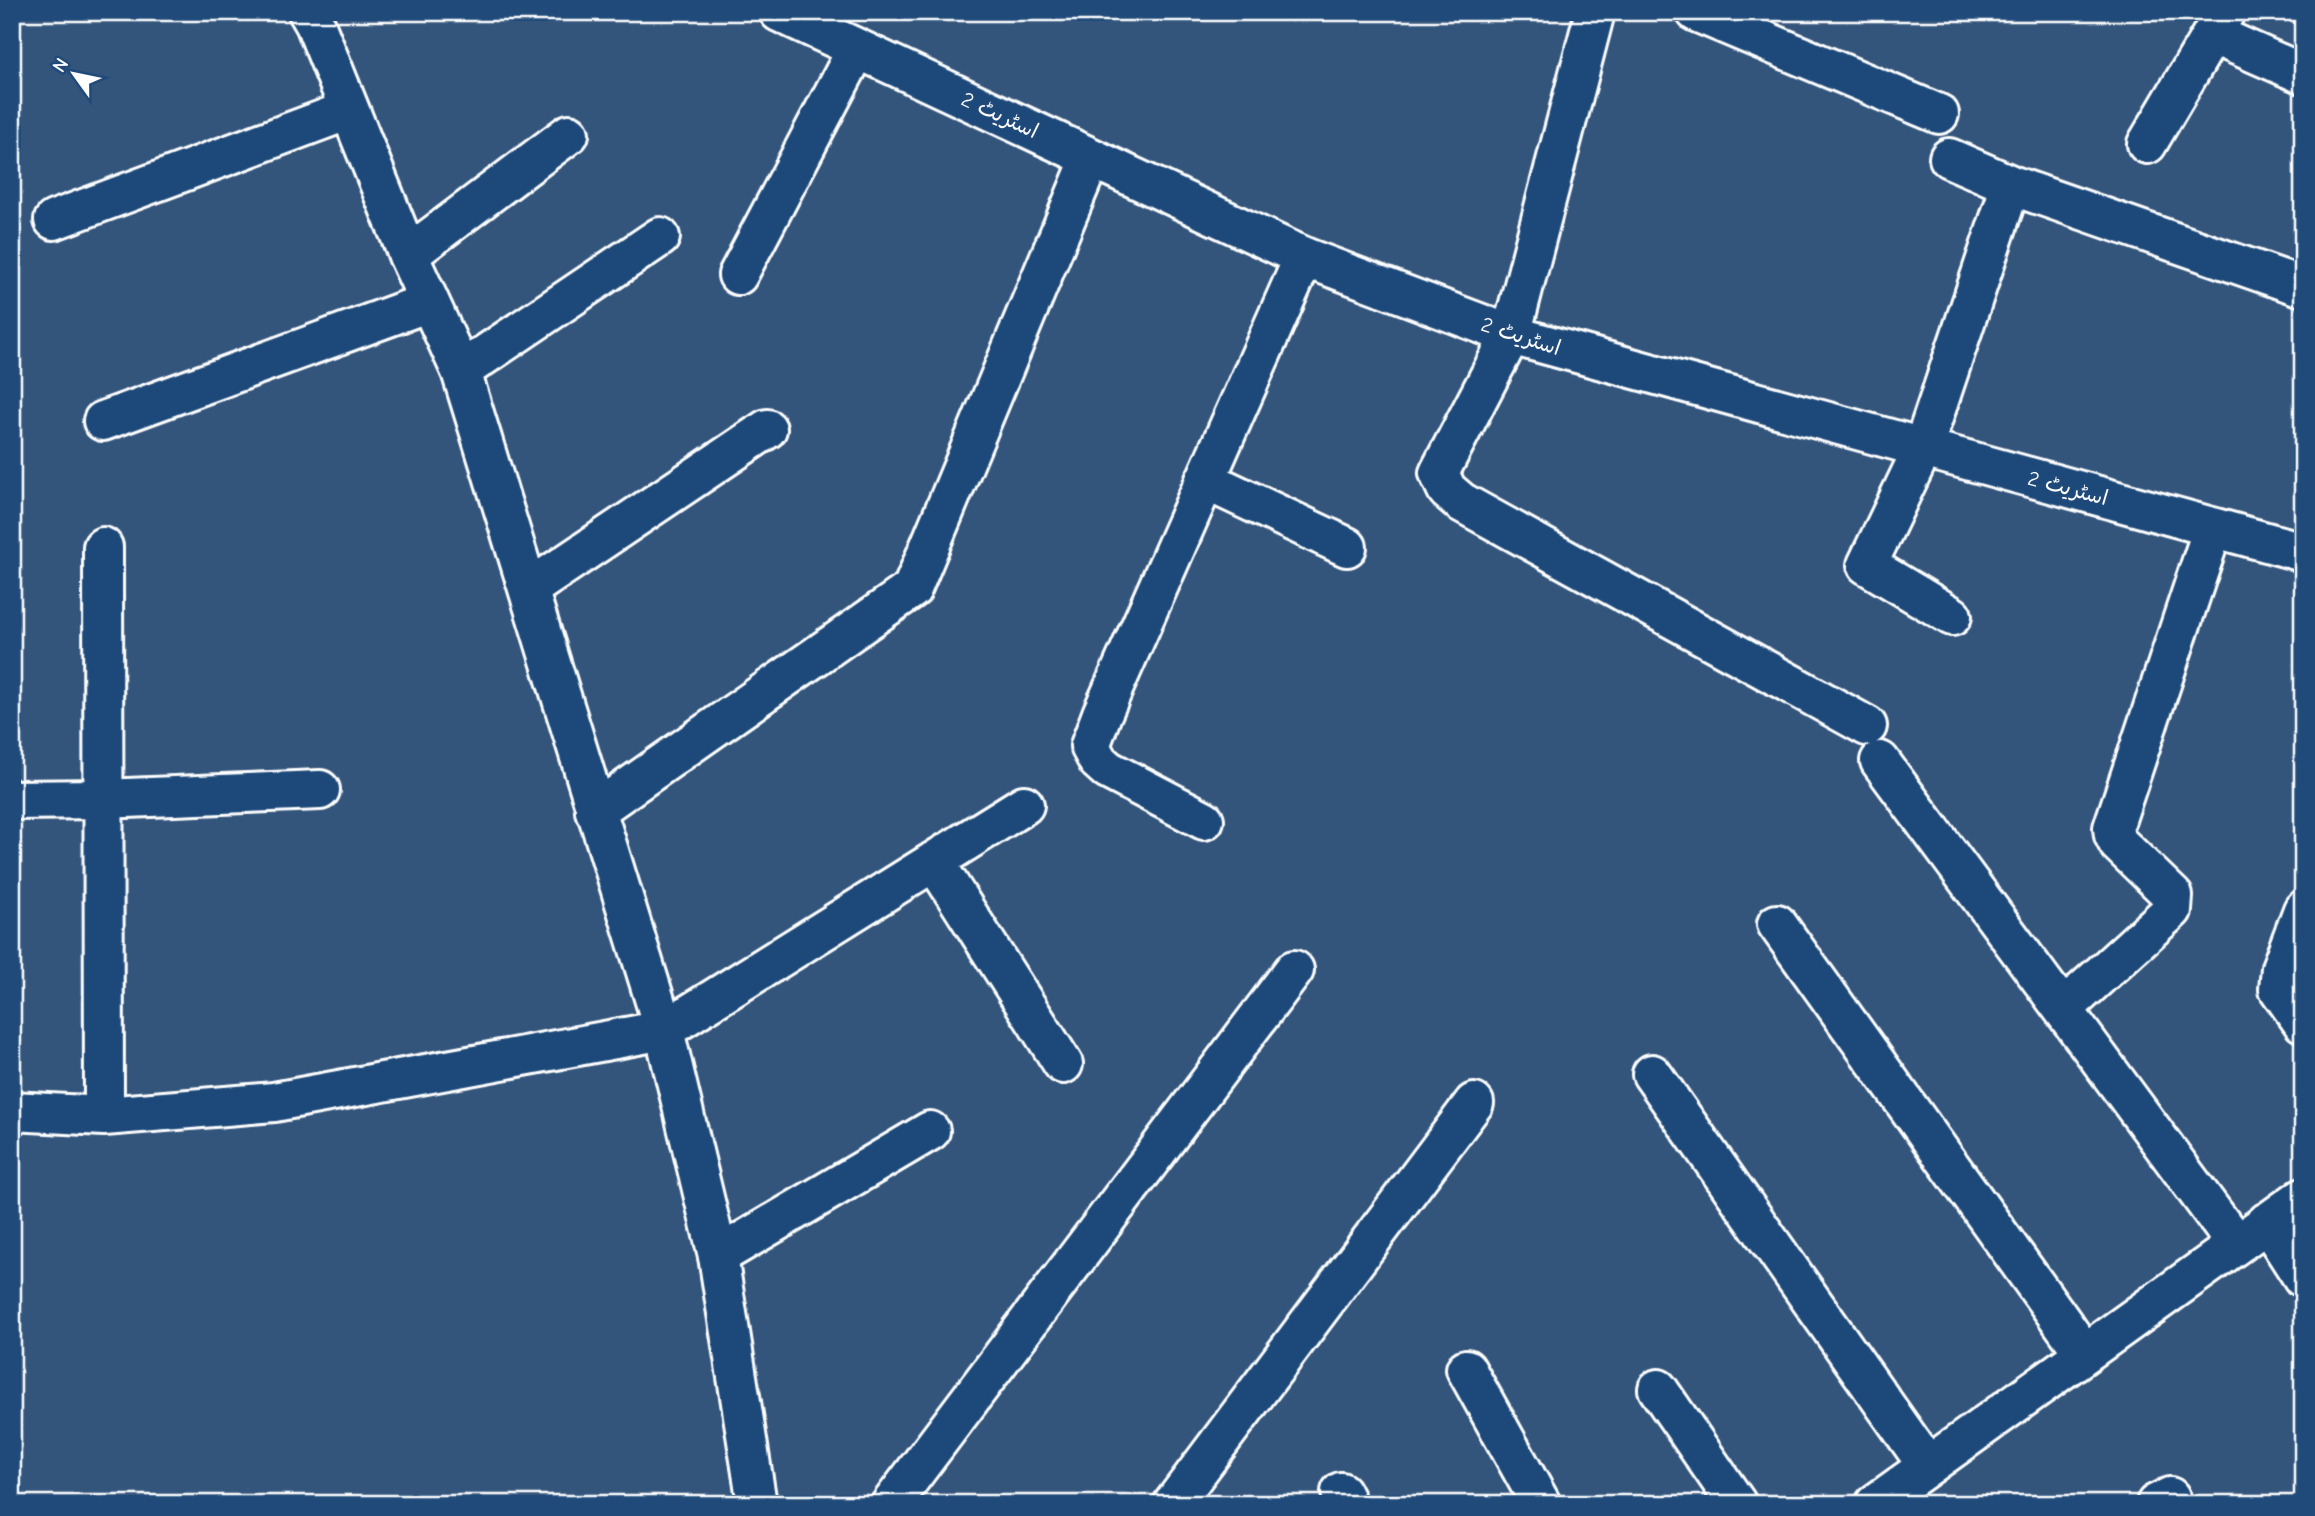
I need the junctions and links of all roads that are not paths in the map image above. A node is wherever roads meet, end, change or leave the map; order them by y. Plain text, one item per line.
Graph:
1 (307, 12) edge
2 (779, 12) edge
3 (1595, 12) edge
4 (1696, 12) edge
5 (2219, 23) edge
6 (857, 49) junction
7 (2303, 74) edge
8 (349, 110) junction
9 (1940, 114) dead end
10 (569, 134) dead end
11 (2147, 144) dead end
12 (1091, 158) junction
13 (1949, 158) dead end
14 (2011, 185) junction
15 (54, 220) dead end
16 (660, 237) dead end
17 (408, 255) junction
18 (1304, 257) junction
19 (738, 275) dead end
20 (2303, 287) edge
21 (429, 302) junction
22 (1511, 335) junction
23 (461, 371) junction
24 (103, 421) dead end
25 (767, 429) dead end
26 (1923, 448) junction
27 (1206, 480) junction
28 (2213, 527) junction
29 (103, 547) dead end
30 (1347, 547) dead end
31 (2303, 552) edge
32 (529, 589) junction
33 (1952, 616) dead end
34 (1867, 726) dead end
35 (1881, 761) dead end
36 (320, 790) dead end
37 (103, 799) junction
38 (12, 800) edge
39 (1024, 805) dead end
40 (596, 811) junction
41 (1204, 820) dead end
42 (934, 861) junction
43 (2303, 910) edge
44 (1777, 924) dead end
45 (1294, 970) dead end
46 (2063, 1009) junction
47 (2303, 1023) edge
48 (664, 1030) junction
49 (1063, 1064) dead end
50 (1652, 1074) dead end
51 (1474, 1103) dead end
52 (12, 1111) edge
53 (104, 1116) junction
54 (930, 1131) dead end
55 (2303, 1197) edge
56 (2267, 1222) junction
57 (2236, 1244) junction
58 (718, 1256) junction
59 (2303, 1278) edge
60 (2084, 1353) junction
61 (1466, 1369) dead end
62 (1658, 1389) dead end
63 (1927, 1465) junction
64 (757, 1504) edge
65 (891, 1504) edge
66 (1173, 1504) edge
67 (1541, 1504) edge
68 (1737, 1504) edge
69 (1875, 1504) edge

1 - 8 street
2 - 6 street, اسٹریٹ 2
3 - 22 street
4 - 9 street
5 - 7 street
5 - 11 street
6 - 12 street, اسٹریٹ 2
6 - 19 street
8 - 15 street
8 - 17 street
10 - 17 street
12 - 18 street, اسٹریٹ 2
12 - 40 street
13 - 14 street
14 - 20 street
14 - 26 street
16 - 23 street
17 - 21 street
18 - 22 street, اسٹریٹ 2
18 - 27 street
21 - 23 street
21 - 24 street
22 - 26 street, اسٹریٹ 2
22 - 34 street
23 - 32 street
25 - 32 street
26 - 28 street, اسٹریٹ 2
26 - 33 street
27 - 30 street
27 - 41 street
28 - 31 street, اسٹریٹ 2
28 - 46 street
29 - 37 street
32 - 40 street
35 - 46 street
36 - 37 street
37 - 38 street
37 - 53 street
39 - 42 street
40 - 48 street
42 - 48 street
42 - 49 street
43 - 47 street
44 - 60 street
45 - 65 street
46 - 57 street
48 - 53 street
48 - 58 street
50 - 63 street
51 - 66 street
52 - 53 street
54 - 58 street
55 - 56 street
56 - 57 street
56 - 59 street
57 - 60 street
58 - 64 street
60 - 63 street
61 - 67 street
62 - 68 street
63 - 69 street

